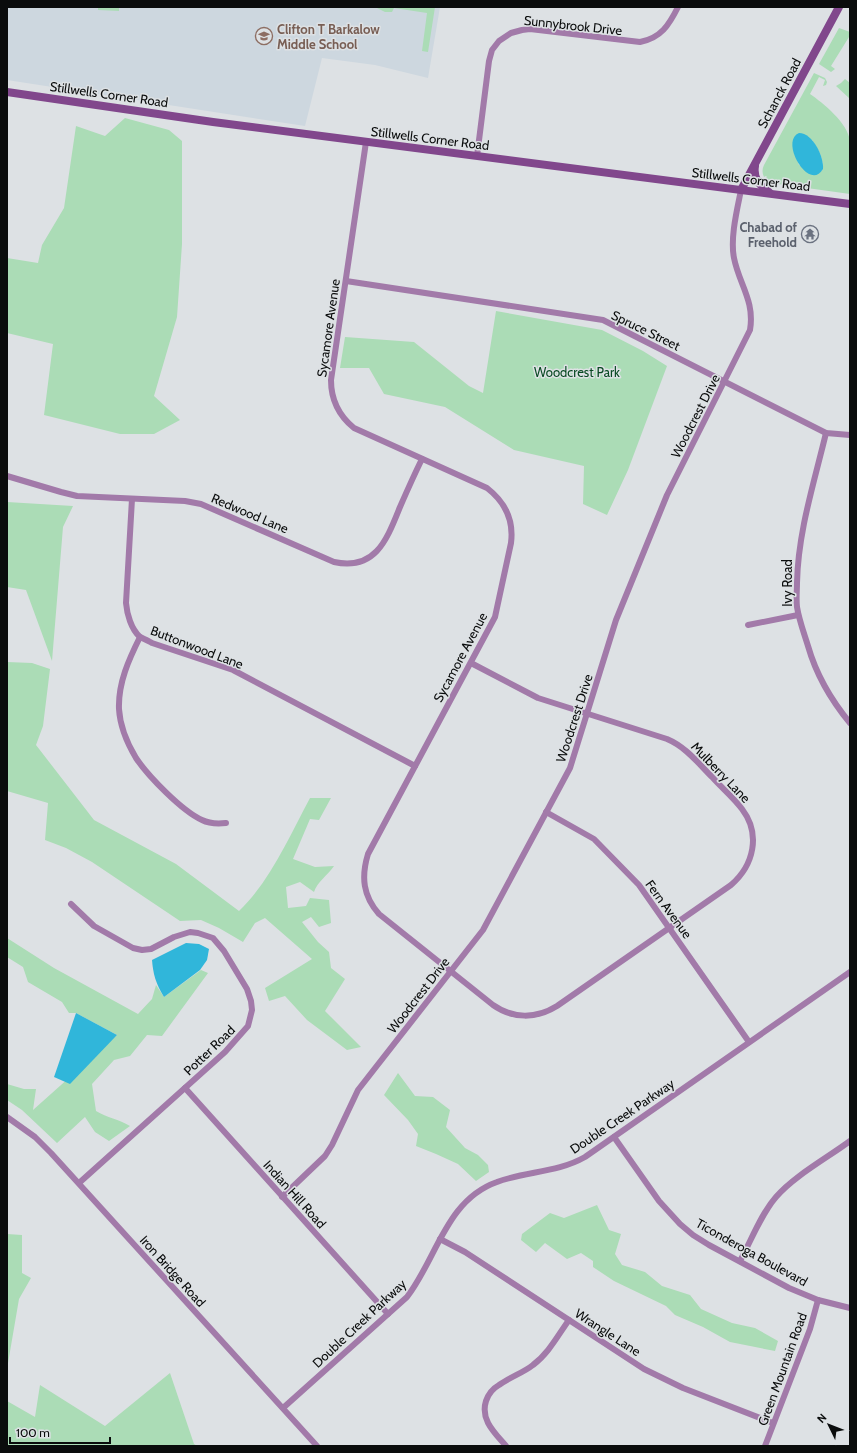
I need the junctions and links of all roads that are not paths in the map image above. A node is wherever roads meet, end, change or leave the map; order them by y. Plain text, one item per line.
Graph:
1 (678, 7) edge
2 (839, 7) edge
3 (7, 92) edge
4 (366, 142) junction
5 (477, 156) junction
6 (755, 163) junction
7 (741, 190) junction
8 (769, 193) junction
9 (850, 204) edge
10 (346, 281) junction
11 (725, 381) junction
12 (826, 433) junction
13 (850, 435) edge
14 (422, 459) junction
15 (7, 476) edge
16 (132, 499) junction
17 (798, 615) junction
18 (748, 625) dead end
19 (140, 637) junction
20 (471, 663) junction
21 (587, 714) junction
22 (850, 723) edge
23 (414, 766) junction
24 (546, 812) junction
25 (226, 823) dead end
26 (71, 904) dead end
27 (669, 928) junction
28 (451, 971) junction
29 (850, 972) edge
30 (528, 1016) joint
31 (749, 1042) junction
32 (185, 1088) junction
33 (7, 1117) edge
34 (614, 1137) junction
35 (850, 1141) edge
36 (79, 1183) junction
37 (282, 1196) junction
38 (440, 1239) junction
39 (740, 1261) junction
40 (818, 1300) junction
41 (850, 1308) edge
42 (388, 1314) junction
43 (569, 1320) junction
44 (283, 1408) junction
45 (773, 1423) junction
46 (317, 1446) edge
47 (506, 1446) edge
48 (765, 1446) edge

1 - 5 street, Sunnybrook Drive
2 - 6 street, Schanck Road
3 - 4 street, Stillwells Corner Road
4 - 5 street, Stillwells Corner Road
4 - 10 street, Sycamore Avenue
5 - 7 street, Stillwells Corner Road
6 - 7 street, Schanck Road
6 - 8 street
7 - 8 street, Stillwells Corner Road
7 - 11 street, Woodcrest Drive
8 - 9 street, Stillwells Corner Road
10 - 11 street, Spruce Street
10 - 14 street, Sycamore Avenue
11 - 12 street, Spruce Street
11 - 21 street, Woodcrest Drive
12 - 13 street, Spruce Street
12 - 17 street, Ivy Road
14 - 16 street, Redwood Lane
14 - 20 street, Sycamore Avenue
15 - 16 street, Redwood Lane
16 - 19 street, Buttonwood Lane
17 - 18 street
17 - 22 street, Ivy Road
19 - 23 street, Buttonwood Lane
19 - 25 street
20 - 21 street, Mulberry Lane
20 - 23 street, Sycamore Avenue
21 - 24 street, Woodcrest Drive
21 - 27 street, Mulberry Lane
23 - 28 street, Sycamore Avenue
24 - 27 street, Fern Avenue
24 - 28 street, Woodcrest Drive
26 - 32 street, Potter Road
27 - 30 street, Mulberry Lane
27 - 31 street, Fern Avenue
28 - 30 street, Sycamore Avenue
28 - 37 street, Woodcrest Drive
29 - 31 street, Double Creek Parkway
31 - 34 street, Double Creek Parkway
32 - 36 street, Potter Road
32 - 37 street, Indian Hill Road
33 - 36 street, Iron Bridge Road
34 - 38 street, Double Creek Parkway
34 - 39 street, Ticonderoga Boulevard
35 - 39 street
36 - 44 street, Iron Bridge Road
37 - 42 street, Indian Hill Road
38 - 42 street, Double Creek Parkway
38 - 43 street, Wrangle Lane
39 - 40 street, Ticonderoga Boulevard
40 - 41 street, Ticonderoga Boulevard
40 - 45 street, Green Mountain Road
42 - 44 street, Double Creek Parkway
43 - 45 street, Wrangle Lane
43 - 47 street
44 - 46 street, Iron Bridge Road
45 - 48 street, Green Mountain Road

